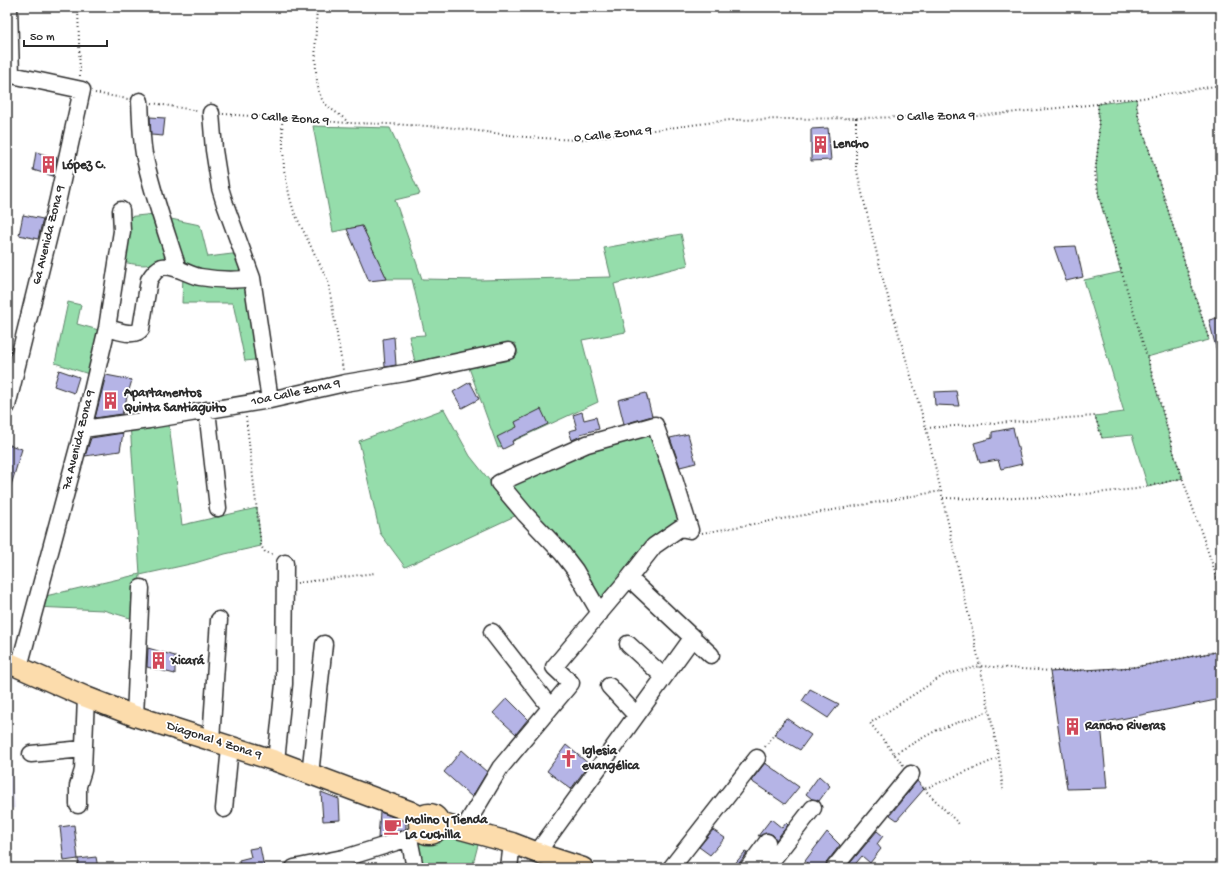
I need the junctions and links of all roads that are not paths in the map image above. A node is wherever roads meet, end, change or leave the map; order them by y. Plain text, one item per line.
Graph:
1 (9, 7) edge
2 (9, 74) edge
3 (140, 101) road end
4 (211, 113) road end
5 (121, 210) dead end
6 (178, 269) junction
7 (252, 278) junction
8 (107, 328) junction
9 (508, 351) dead end
10 (270, 400) junction
11 (7, 406) edge
12 (207, 410) junction
13 (82, 429) junction
14 (218, 508) dead end
15 (285, 563) dead end
16 (629, 578) junction
17 (142, 588) dead end
18 (600, 614) junction
19 (219, 620) dead end
20 (492, 632) dead end
21 (693, 637) junction
22 (324, 644) dead end
23 (628, 644) dead end
24 (711, 655) dead end
25 (13, 665) edge
26 (664, 677) junction
27 (609, 686) dead end
28 (86, 697) junction
29 (550, 708) junction
30 (636, 715) junction
31 (135, 716) junction
32 (212, 740) junction
33 (230, 747) junction
34 (84, 749) junction
35 (31, 754) dead end
36 (757, 758) road end
37 (276, 761) junction
38 (911, 774) road end
39 (310, 775) junction
40 (78, 805) dead end
41 (813, 808) dead end
42 (224, 809) dead end
43 (423, 827) junction
44 (463, 830) junction
45 (767, 842) dead end
46 (512, 843) junction
47 (542, 859) edge
48 (349, 863) edge
49 (294, 868) edge
50 (415, 868) edge
51 (509, 868) edge
52 (583, 868) edge
53 (671, 868) edge
54 (748, 868) edge
55 (766, 868) edge
56 (834, 868) edge

1 - 2 street
2 - 11 street, 6a Avenida Zona 9
3 - 6 street
4 - 7 street
5 - 8 street, 7a Avenida Zona 9
6 - 7 street
6 - 8 street
7 - 10 street
8 - 13 street, 7a Avenida Zona 9
9 - 10 street, 10a Calle Zona 9
10 - 12 street, 10a Calle Zona 9
12 - 13 street, 10a Calle Zona 9
12 - 14 street
13 - 25 street, 7a Avenida Zona 9
15 - 37 street
16 - 18 street
16 - 18 street
16 - 21 street
17 - 31 street
18 - 29 street
19 - 32 street
20 - 29 street
21 - 24 street
21 - 26 street
22 - 39 street
23 - 26 street
25 - 28 main road, Diagonal 4 Zona 9
26 - 30 street
27 - 30 street
28 - 31 main road, Diagonal 4 Zona 9
28 - 34 street
29 - 44 street
30 - 47 street
31 - 32 main road, Diagonal 4 Zona 9
32 - 33 main road, Diagonal 4 Zona 9
33 - 37 main road, Diagonal 4 Zona 9
33 - 42 street
34 - 35 street
34 - 40 street
36 - 53 street
37 - 39 main road, Diagonal 4 Zona 9
38 - 56 street
39 - 43 main road, Diagonal 4 Zona 9
41 - 55 street
43 - 44 main road, Diagonal 4 Zona 9
43 - 48 street
43 - 50 street
44 - 46 main road, Diagonal 4 Zona 9
45 - 54 street
46 - 47 main road, Diagonal 4 Zona 9
46 - 51 street
47 - 52 main road, Diagonal 4 Zona 9
48 - 49 street

